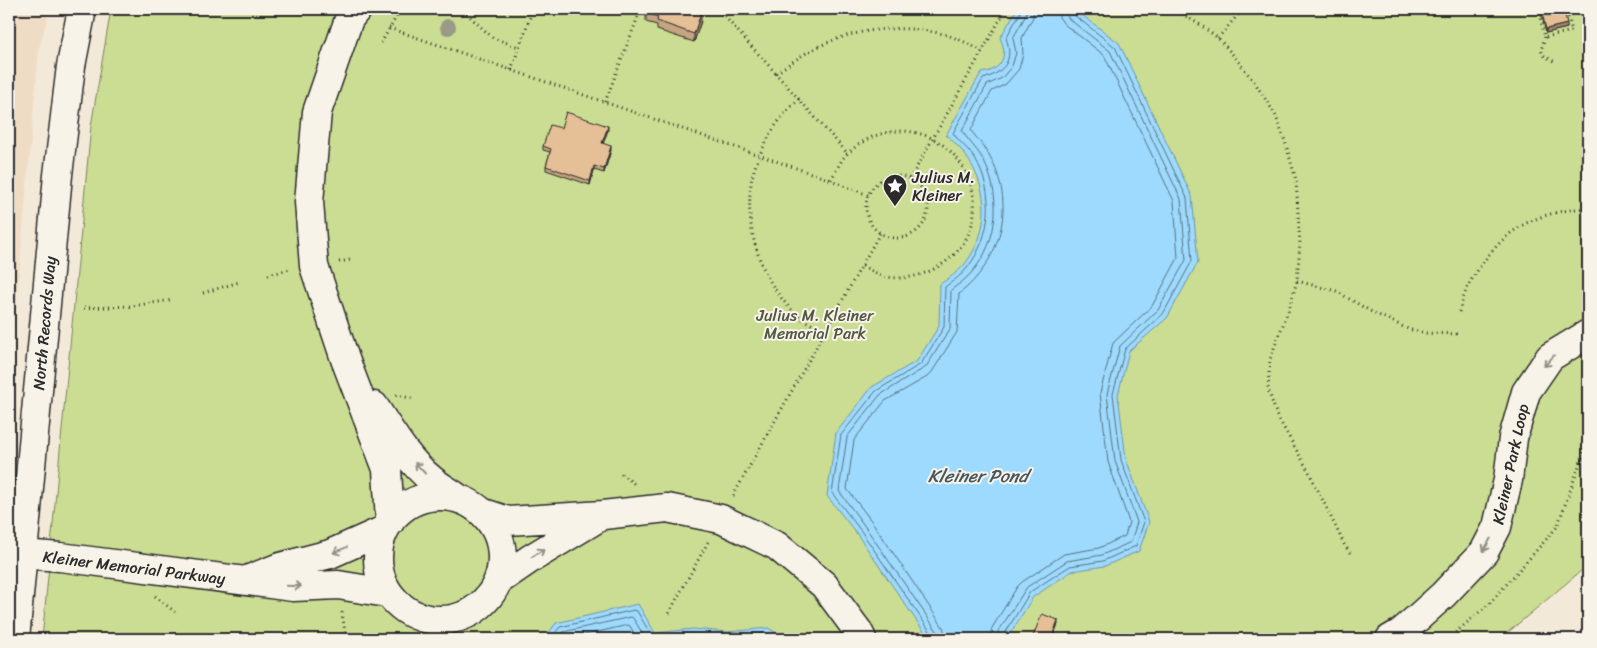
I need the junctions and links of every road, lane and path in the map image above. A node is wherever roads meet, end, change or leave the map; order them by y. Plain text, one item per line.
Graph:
1 (82, 9) edge
2 (357, 9) edge
3 (401, 9) edge
4 (464, 9) edge
5 (533, 9) edge
6 (641, 9) edge
7 (718, 9) edge
8 (1006, 9) edge
9 (1173, 9) edge
10 (1243, 9) edge
11 (1538, 9) edge
12 (1566, 9) edge
13 (389, 28) junction
14 (1545, 37) junction
15 (1218, 38) junction
16 (381, 43) dead end
17 (519, 48) junction
18 (982, 50) junction
19 (1555, 62) dead end
20 (511, 70) junction
21 (776, 73) junction
22 (799, 99) junction
23 (605, 102) junction
24 (932, 138) junction
25 (848, 154) junction
26 (760, 155) junction
27 (910, 179) junction
28 (831, 180) junction
29 (868, 196) junction
30 (1588, 208) edge
31 (880, 233) junction
32 (350, 260) dead end
33 (336, 263) dead end
34 (862, 266) junction
35 (296, 268) dead end
36 (268, 275) dead end
37 (239, 282) dead end
38 (1297, 282) junction
39 (203, 293) dead end
40 (172, 300) dead end
41 (84, 308) dead end
42 (1459, 312) dead end
43 (824, 332) junction
44 (1458, 334) dead end
45 (1588, 334) edge
46 (350, 369) junction
47 (1588, 442) edge
48 (458, 498) junction
49 (731, 501) dead end
50 (484, 513) junction
51 (603, 515) junction
52 (387, 526) junction
53 (712, 535) dead end
54 (16, 553) edge
55 (1350, 553) dead end
56 (246, 581) junction
57 (498, 581) junction
58 (387, 593) junction
59 (153, 595) dead end
60 (340, 604) dead end
61 (176, 612) dead end
62 (669, 613) dead end
63 (15, 639) edge
64 (346, 639) edge
65 (862, 639) edge
66 (1390, 639) edge
67 (1448, 639) edge

1 - 54 street, North Records Way
2 - 46 street
3 - 13 path
4 - 17 path
5 - 17 path
6 - 23 path
7 - 21 path
8 - 18 path
9 - 15 path
10 - 15 path
11 - 14 path
12 - 14 path
13 - 16 path
13 - 20 path
14 - 19 path
15 - 38 path
17 - 20 path
18 - 21 path
18 - 24 path
20 - 23 path
21 - 22 path
22 - 25 path
22 - 26 path
23 - 26 path
24 - 25 path
24 - 27 path
24 - 34 path
25 - 28 path
26 - 28 path
26 - 43 path
27 - 29 path
27 - 31 path
28 - 29 path
29 - 31 path
30 - 42 path
31 - 34 path
32 - 33 path
34 - 43 path
35 - 36 path
37 - 39 path
38 - 44 path
38 - 55 path
40 - 41 path
43 - 49 path
45 -> 66 street, Kleiner Park Loop
48 -> 46 street
46 - 52 street
47 - 67 path
48 - 50 street
48 - 52 street
50 - 51 street
50 - 57 street
57 -> 51 street
51 - 65 street
52 -> 56 street, Kleiner Memorial Parkway
52 - 58 street
53 - 62 path
54 - 56 street, Kleiner Memorial Parkway
54 - 63 street, North Records Way
56 -> 58 street, Kleiner Memorial Parkway
57 - 58 street
59 - 61 path
60 - 64 path

